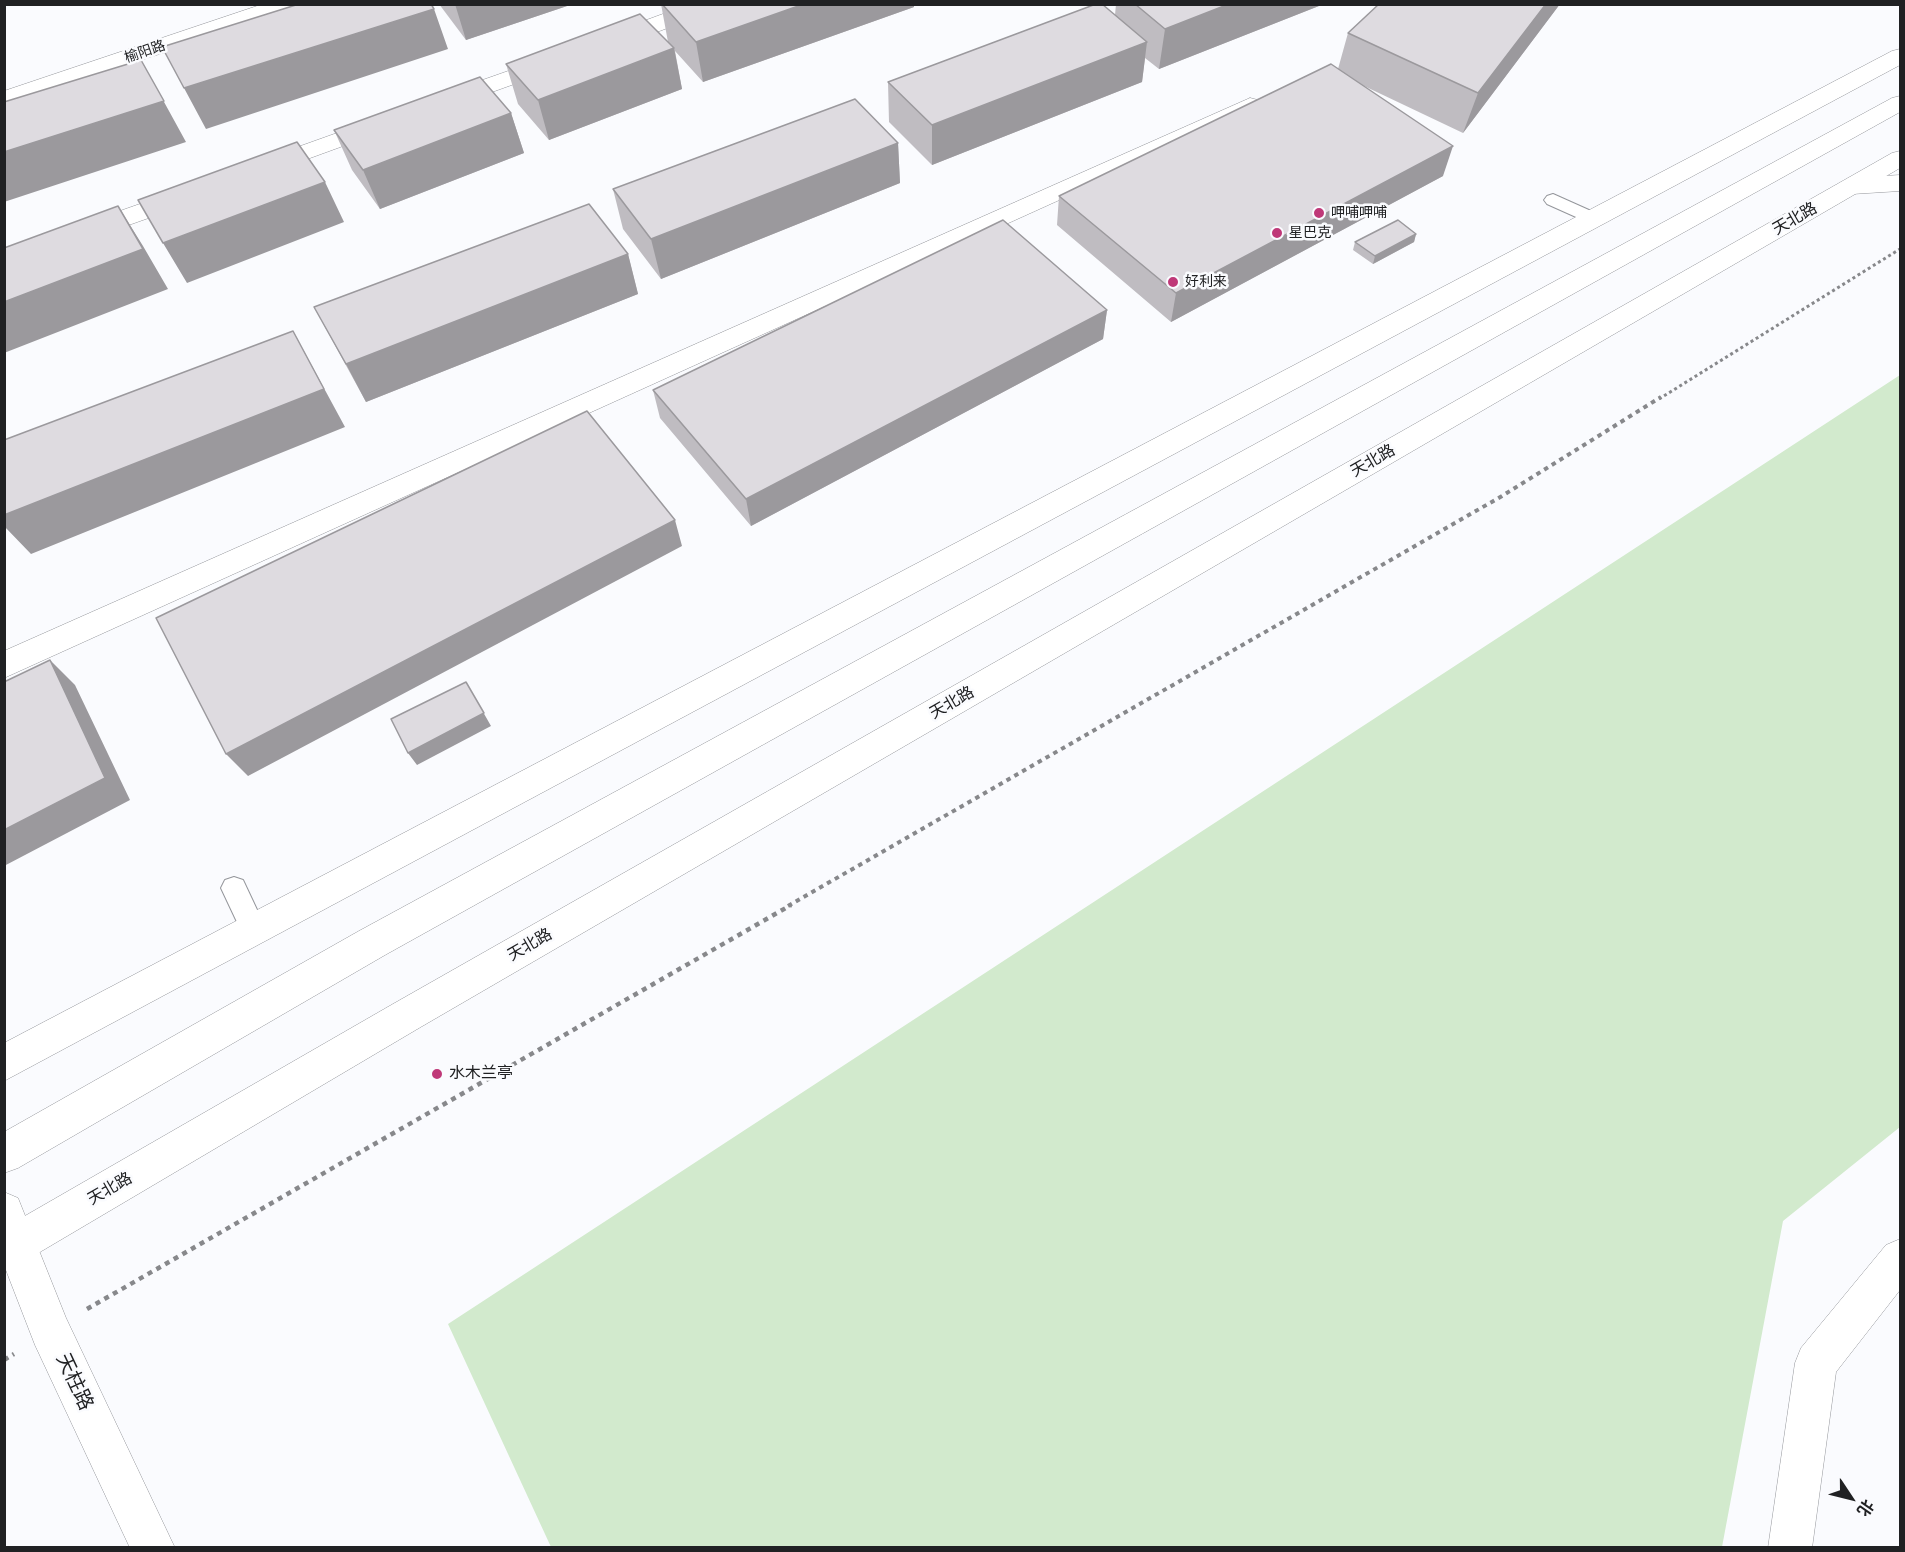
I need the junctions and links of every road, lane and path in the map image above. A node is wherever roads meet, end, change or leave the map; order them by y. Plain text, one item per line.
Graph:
1 (286, 4) edge
2 (711, 4) edge
3 (1900, 56) edge
4 (1274, 94) edge
5 (4, 99) edge
6 (1900, 103) edge
7 (419, 110) edge
8 (397, 119) edge
9 (1900, 158) edge
10 (240, 176) edge
11 (1900, 183) edge
12 (1852, 186) junction
13 (206, 188) edge
14 (1553, 200) dead end
15 (1594, 219) junction
16 (1900, 249) edge
17 (4, 261) edge
18 (4, 665) edge
19 (234, 888) dead end
20 (254, 930) junction
21 (4, 1063) edge
22 (4, 1154) edge
23 (8, 1236) edge
24 (1900, 1258) edge
25 (50, 1330) junction
26 (153, 1548) edge
27 (1790, 1548) edge

1 - 5 street, 榆阳路
2 - 7 street
3 - 15 street
4 - 18 street
6 - 22 street
8 - 10 street
9 - 12 street, 天北路
11 - 12 street
12 - 23 street, 天北路
13 - 17 street
14 - 15 lane
15 - 20 street
16 - 25 path
19 - 20 lane
20 - 21 street
23 - 25 street, 天柱路
24 - 27 street
25 - 26 street, 天柱路

